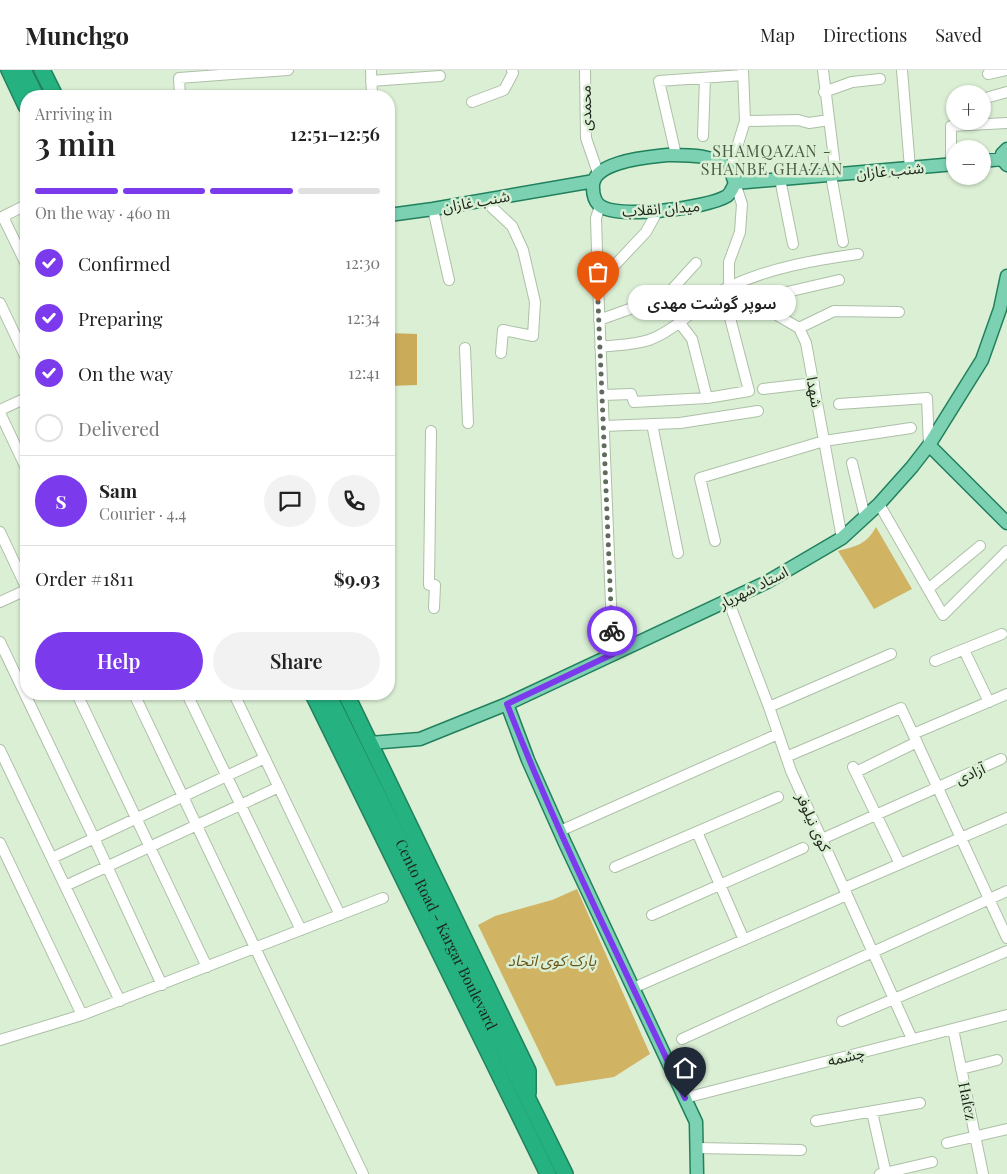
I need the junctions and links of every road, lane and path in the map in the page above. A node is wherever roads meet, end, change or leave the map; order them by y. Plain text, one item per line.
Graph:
1 (9, 70) edge
2 (23, 70) edge
3 (42, 70) edge
4 (288, 70) edge
5 (370, 70) edge
6 (512, 70) edge
7 (585, 70) edge
8 (823, 70) edge
9 (902, 70) edge
10 (1006, 70) edge
11 (743, 73) edge
12 (988, 74) dead end
13 (440, 76) dead end
14 (705, 78) junction
15 (880, 79) dead end
16 (371, 81) junction
17 (33, 90) edge
18 (52, 90) edge
19 (179, 90) edge
20 (372, 90) edge
21 (824, 92) junction
22 (1007, 92) edge
23 (20, 93) edge
24 (991, 96) edge
25 (472, 102) dead end
26 (829, 120) junction
27 (745, 121) junction
28 (1007, 123) edge
29 (703, 136) dead end
30 (952, 140) edge
31 (676, 155) junction
32 (1006, 157) edge
33 (991, 160) edge
34 (946, 165) edge
35 (910, 168) junction
36 (730, 170) junction
37 (834, 175) junction
38 (596, 177) junction
39 (780, 179) junction
40 (735, 183) junction
41 (484, 200) junction
42 (600, 206) junction
43 (20, 208) edge
44 (433, 209) junction
45 (658, 210) junction
46 (395, 214) edge
47 (2, 217) edge
48 (843, 242) dead end
49 (793, 244) dead end
50 (20, 252) edge
51 (858, 254) dead end
52 (696, 263) dead end
53 (1007, 278) edge
54 (449, 280) dead end
55 (839, 280) dead end
56 (598, 284) junction
57 (732, 289) junction
58 (0, 304) edge
59 (764, 308) junction
60 (899, 312) dead end
61 (599, 320) junction
62 (679, 322) junction
63 (799, 328) junction
64 (20, 346) edge
65 (600, 347) junction
66 (465, 348) dead end
67 (501, 353) dead end
68 (814, 383) junction
69 (763, 390) dead end
70 (602, 395) junction
71 (707, 398) junction
72 (20, 401) edge
73 (838, 404) dead end
74 (0, 411) edge
75 (758, 411) dead end
76 (468, 423) dead end
77 (652, 424) junction
78 (604, 426) junction
79 (911, 428) dead end
80 (431, 431) dead end
81 (824, 441) junction
82 (929, 446) junction
83 (20, 455) edge
84 (852, 463) dead end
85 (879, 504) junction
86 (1005, 516) edge
87 (865, 517) junction
88 (0, 532) edge
89 (842, 538) junction
90 (715, 541) dead end
91 (980, 546) dead end
92 (1007, 551) edge
93 (678, 553) dead end
94 (20, 575) edge
95 (928, 589) junction
96 (20, 591) edge
97 (728, 600) junction
98 (0, 602) edge
99 (434, 608) dead end
100 (1002, 634) dead end
101 (0, 642) edge
102 (964, 650) junction
103 (613, 654) junction
104 (891, 654) dead end
105 (935, 661) dead end
106 (20, 684) edge
107 (1007, 694) edge
108 (28, 700) edge
109 (80, 700) edge
110 (137, 700) edge
111 (190, 700) edge
112 (237, 700) edge
113 (316, 700) edge
114 (331, 700) edge
115 (349, 700) edge
116 (989, 702) junction
117 (507, 704) junction
118 (769, 707) junction
119 (778, 734) junction
120 (915, 738) junction
121 (370, 743) junction
122 (0, 750) edge
123 (786, 757) junction
124 (265, 758) junction
125 (1001, 759) dead end
126 (227, 775) junction
127 (279, 787) junction
128 (938, 787) junction
129 (183, 796) junction
130 (778, 797) dead end
131 (241, 805) junction
132 (876, 815) junction
133 (136, 818) junction
134 (1007, 818) edge
135 (198, 825) junction
136 (560, 831) junction
137 (697, 832) junction
138 (94, 838) junction
139 (822, 839) junction
140 (961, 839) junction
141 (0, 843) edge
142 (150, 847) junction
143 (803, 848) dead end
144 (52, 858) junction
145 (900, 864) junction
146 (107, 867) junction
147 (615, 867) dead end
148 (720, 884) junction
149 (65, 886) junction
150 (845, 891) junction
151 (1007, 891) edge
152 (383, 898) dead end
153 (989, 900) junction
154 (340, 915) junction
155 (652, 915) dead end
156 (302, 930) junction
157 (1007, 938) edge
158 (744, 940) junction
159 (256, 948) junction
160 (1007, 951) edge
161 (873, 952) junction
162 (207, 967) junction
163 (162, 984) junction
164 (633, 988) junction
165 (894, 1000) junction
166 (120, 1001) junction
167 (82, 1015) junction
168 (1007, 1015) edge
169 (842, 1020) dead end
170 (952, 1029) junction
171 (682, 1039) dead end
172 (912, 1039) junction
173 (0, 1040) edge
174 (997, 1060) dead end
175 (961, 1068) junction
176 (528, 1097) junction
177 (685, 1098) junction
178 (920, 1103) dead end
179 (872, 1112) junction
180 (816, 1121) dead end
181 (1007, 1129) edge
182 (975, 1136) junction
183 (947, 1143) dead end
184 (696, 1148) junction
185 (801, 1150) dead end
186 (554, 1151) junction
187 (538, 1152) junction
188 (932, 1162) dead end
189 (363, 1174) edge
190 (536, 1174) edge
191 (548, 1174) edge
192 (565, 1174) edge
193 (571, 1174) edge
194 (697, 1174) edge
195 (884, 1174) edge
196 (983, 1174) edge

1 - 23 highway
2 - 17 highway
3 - 18 highway
4 - 19 street
5 - 16 street
6 - 25 street
7 - 38 street, محمدی
8 - 21 street
9 - 35 street
10 - 12 street
11 - 14 street
11 - 27 street
13 - 16 street
14 - 29 street
14 - 31 street
15 - 21 street
16 - 20 street
21 - 26 street
22 - 24 street
26 - 27 street
26 - 37 street
27 - 36 street
28 - 30 street
31 - 36 main road
31 - 38 main road
32 - 33 main road
34 - 35 main road, شنب غازان
35 - 37 main road, شنب غازان
36 - 40 main road
37 - 39 main road, شنب غازان
37 - 48 street
38 - 41 main road, شنب غازان
38 - 42 main road, میدان انقلاب
39 - 40 main road, شنب غازان
39 - 49 street
40 - 45 main road, میدان انقلاب
40 - 57 street
41 - 44 main road, شنب غازان
41 - 67 street
42 - 45 main road, میدان انقلاب
42 - 56 street
43 - 47 street
44 - 46 main road, شنب غازان
44 - 54 street
45 - 56 street
47 - 50 street
51 - 57 street
52 - 61 street
53 - 82 main road, استاد شهریار
55 - 59 street
56 - 61 street
57 - 59 street
57 - 62 street
57 - 71 street
58 - 64 street
59 - 63 street
60 - 63 street
61 - 65 street
62 - 65 street
62 - 71 street
63 - 68 street, شهدا
65 - 70 street
66 - 76 street
68 - 69 street
68 - 81 street, شهدا
70 - 71 street
70 - 78 street
72 - 74 street
73 - 82 street
74 - 83 street
75 - 77 street
77 - 78 street
77 - 93 street
78 - 103 street
79 - 81 street
80 - 99 street
81 - 89 street, شهدا
81 - 90 street
82 - 85 main road, استاد شهریار
82 - 86 main road
84 - 87 street
85 - 87 main road, استاد شهریار
85 - 95 street
87 - 89 main road, استاد شهریار
88 - 94 street
89 - 97 main road, استاد شهریار
91 - 95 street
92 - 95 street
96 - 98 street
97 - 103 main road, استاد شهریار
97 - 118 street, کوی نیلوفر
100 - 102 street
101 - 106 street
102 - 105 street
102 - 116 street
103 - 117 main road, استاد شهریار
104 - 118 street
107 - 116 street
108 - 138 street
109 - 133 street
110 - 129 street
111 - 126 street
112 - 124 street
113 - 187 highway, Cento Road - Kargar Boulevard
114 - 176 highway, Cento Road - Kargar Boulevard
115 - 121 highway
116 - 120 street
117 - 121 main road, استاد شهریار
117 - 136 main road
118 - 119 street, کوی نیلوفر
119 - 123 street, کوی نیلوفر
119 - 136 street
120 - 123 street
120 - 128 street
120 - 132 street
121 - 176 highway
122 - 144 street
123 - 139 street, کوی نیلوفر
124 - 126 street
124 - 127 street
125 - 128 street, آزادی
126 - 129 street
126 - 131 street
127 - 131 street
127 - 154 street
128 - 132 street, آزادی
128 - 140 street
129 - 133 street
129 - 135 street
130 - 137 street
131 - 135 street
131 - 156 street
132 - 139 street, آزادی
132 - 145 street
133 - 138 street
133 - 142 street
134 - 140 street
135 - 142 street
135 - 159 street
136 - 164 main road
137 - 147 street
137 - 148 street
138 - 144 street
138 - 146 street
139 - 150 street, کوی نیلوفر
140 - 145 street
140 - 153 street
141 - 167 street
142 - 146 street
142 - 162 street
143 - 148 street
144 - 149 street
145 - 150 street
146 - 149 street
146 - 163 street
148 - 155 street
148 - 158 street
149 - 166 street
150 - 158 street
150 - 161 street, کوی نیلوفر
151 - 153 street
152 - 154 street
153 - 157 street
153 - 161 street
154 - 156 street
156 - 159 street
158 - 164 street
159 - 162 street
159 - 189 street
160 - 165 street
161 - 165 street, کوی نیلوفر
161 - 171 street
162 - 163 street
163 - 166 street
164 - 177 main road
165 - 169 street
165 - 172 street, کوی نیلوفر
166 - 167 street
167 - 173 street
168 - 170 street, چشمه
170 - 172 street, چشمه
170 - 175 street, Hafez
172 - 177 street, چشمه
174 - 175 street
175 - 182 street, Hafez
176 - 186 highway, Cento Road - Kargar Boulevard
177 - 184 main road
178 - 179 street
179 - 180 street
179 - 195 street
181 - 182 street
182 - 183 street
182 - 196 street, Hafez
184 - 185 street
184 - 194 main road
186 - 192 highway, Cento Road - Kargar Boulevard
186 - 193 highway
187 - 190 highway
187 - 191 highway, Cento Road - Kargar Boulevard
188 - 195 street

